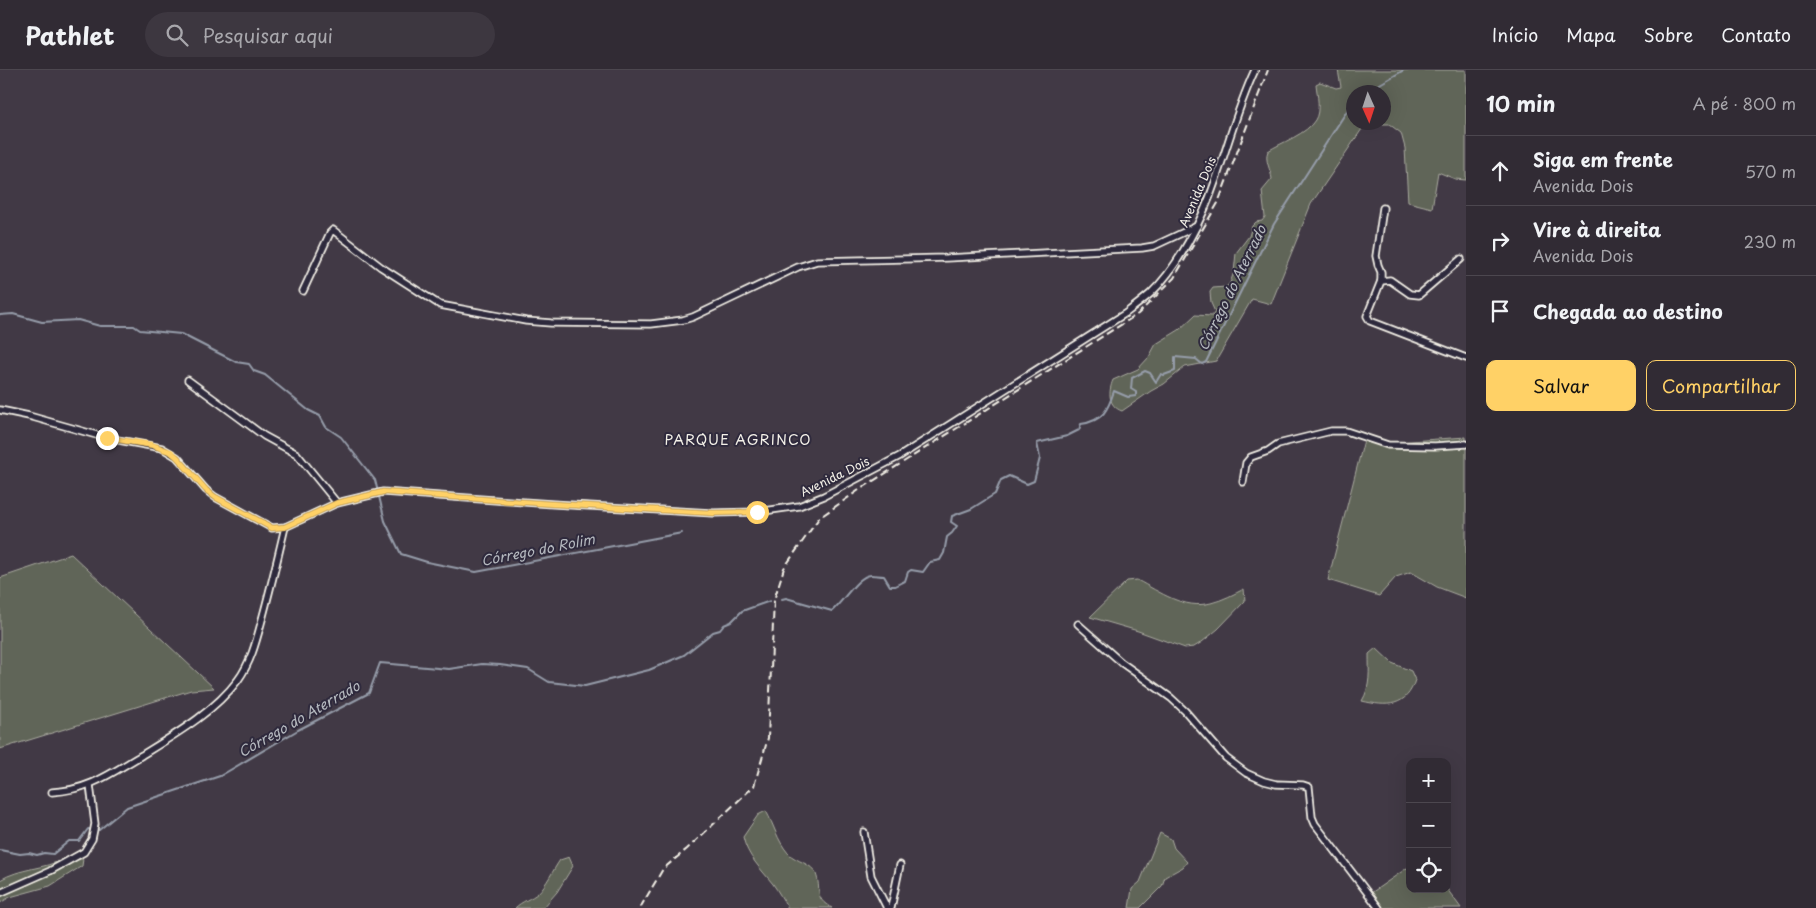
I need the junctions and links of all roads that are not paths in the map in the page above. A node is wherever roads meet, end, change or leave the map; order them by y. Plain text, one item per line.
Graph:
1 (1255, 70) edge
2 (1383, 208) dead end
3 (1197, 226) junction
4 (1461, 259) dead end
5 (1381, 281) junction
6 (303, 291) dead end
7 (1466, 358) edge
8 (188, 380) dead end
9 (0, 410) edge
10 (1466, 444) edge
11 (1243, 482) dead end
12 (337, 503) junction
13 (285, 527) junction
14 (1078, 624) dead end
15 (90, 784) junction
16 (52, 792) dead end
17 (864, 832) dead end
18 (900, 865) dead end
19 (0, 893) edge
20 (887, 908) edge
21 (891, 908) edge
22 (1378, 908) edge

1 - 3 street, Avenida Dois
2 - 5 street
3 - 6 street
3 - 12 street, Avenida Dois
4 - 5 street
5 - 7 street
8 - 12 street
9 - 13 street
10 - 11 street
12 - 13 street, Avenida Dois
13 - 15 street
14 - 22 street
15 - 16 street
15 - 19 street
17 - 20 street
18 - 21 street

